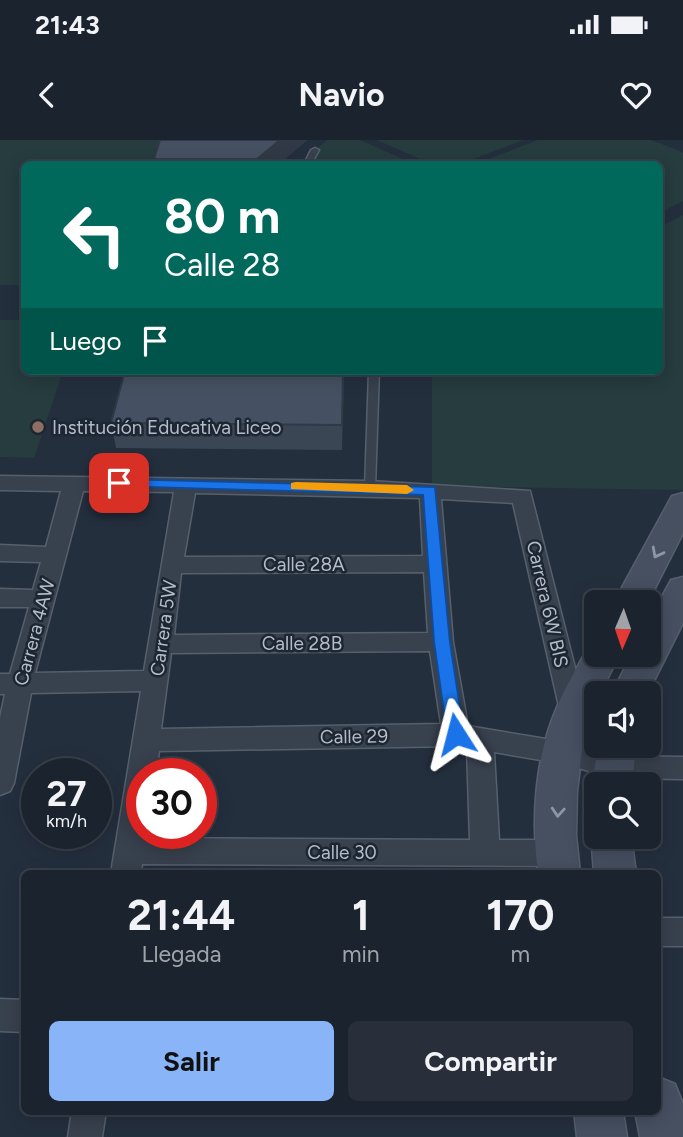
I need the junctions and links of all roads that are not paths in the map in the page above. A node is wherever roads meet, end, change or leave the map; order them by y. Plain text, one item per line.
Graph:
1 (315, 150) dead end
2 (309, 161) edge
3 (374, 375) edge
4 (0, 483) edge
5 (74, 483) junction
6 (186, 484) junction
7 (370, 488) junction
8 (430, 491) junction
9 (683, 503) edge
10 (0, 553) edge
11 (55, 555) junction
12 (437, 564) junction
13 (171, 565) junction
14 (683, 589) edge
15 (637, 590) edge
16 (0, 598) edge
17 (43, 599) junction
18 (442, 642) junction
19 (162, 644) junction
20 (596, 667) edge
21 (156, 681) junction
22 (636, 681) edge
23 (10, 684) edge
24 (573, 711) junction
25 (468, 736) junction
26 (148, 740) junction
27 (564, 753) junction
28 (145, 758) edge
29 (615, 765) edge
30 (683, 768) edge
31 (0, 783) edge
32 (612, 849) edge
33 (485, 852) junction
34 (127, 862) edge
35 (557, 863) edge
36 (615, 870) edge
37 (661, 932) edge
38 (683, 932) edge
39 (0, 1016) edge
40 (21, 1016) edge
41 (88, 1115) edge
42 (599, 1115) edge
43 (85, 1137) edge
44 (602, 1137) edge

1 - 2 lane
3 - 7 lane
4 - 5 street
5 - 6 street
5 - 11 street, Carrera 4AW
6 - 7 street
6 - 13 street, Carrera 5W
7 - 8 street
8 - 12 street
8 - 24 street, Carrera 6W BIS
9 -> 15 main road
10 - 11 street
11 - 17 street, Carrera 4AW
12 - 13 street, Calle 28A
12 - 18 street
13 - 19 street, Carrera 5W
14 - 22 main road
16 - 17 street
17 - 23 street, Carrera 4AW
18 - 19 street, Calle 28B
18 - 25 street
19 - 21 street, Carrera 5W
20 - 24 main road
21 - 23 street
21 - 26 street, Carrera 5W
23 - 31 street, Carrera 4AW
24 - 27 main road
25 - 26 street, Calle 29
25 - 27 street, Calle 29
25 - 33 street
26 - 28 street, Carrera 5W
27 - 29 street, Calle 29
27 -> 35 main road
29 - 30 street, Calle 29
32 - 36 main road
33 - 34 street, Calle 30
33 - 35 street, Calle 30
37 - 38 street
39 - 40 street
41 - 43 street
42 - 44 main road

